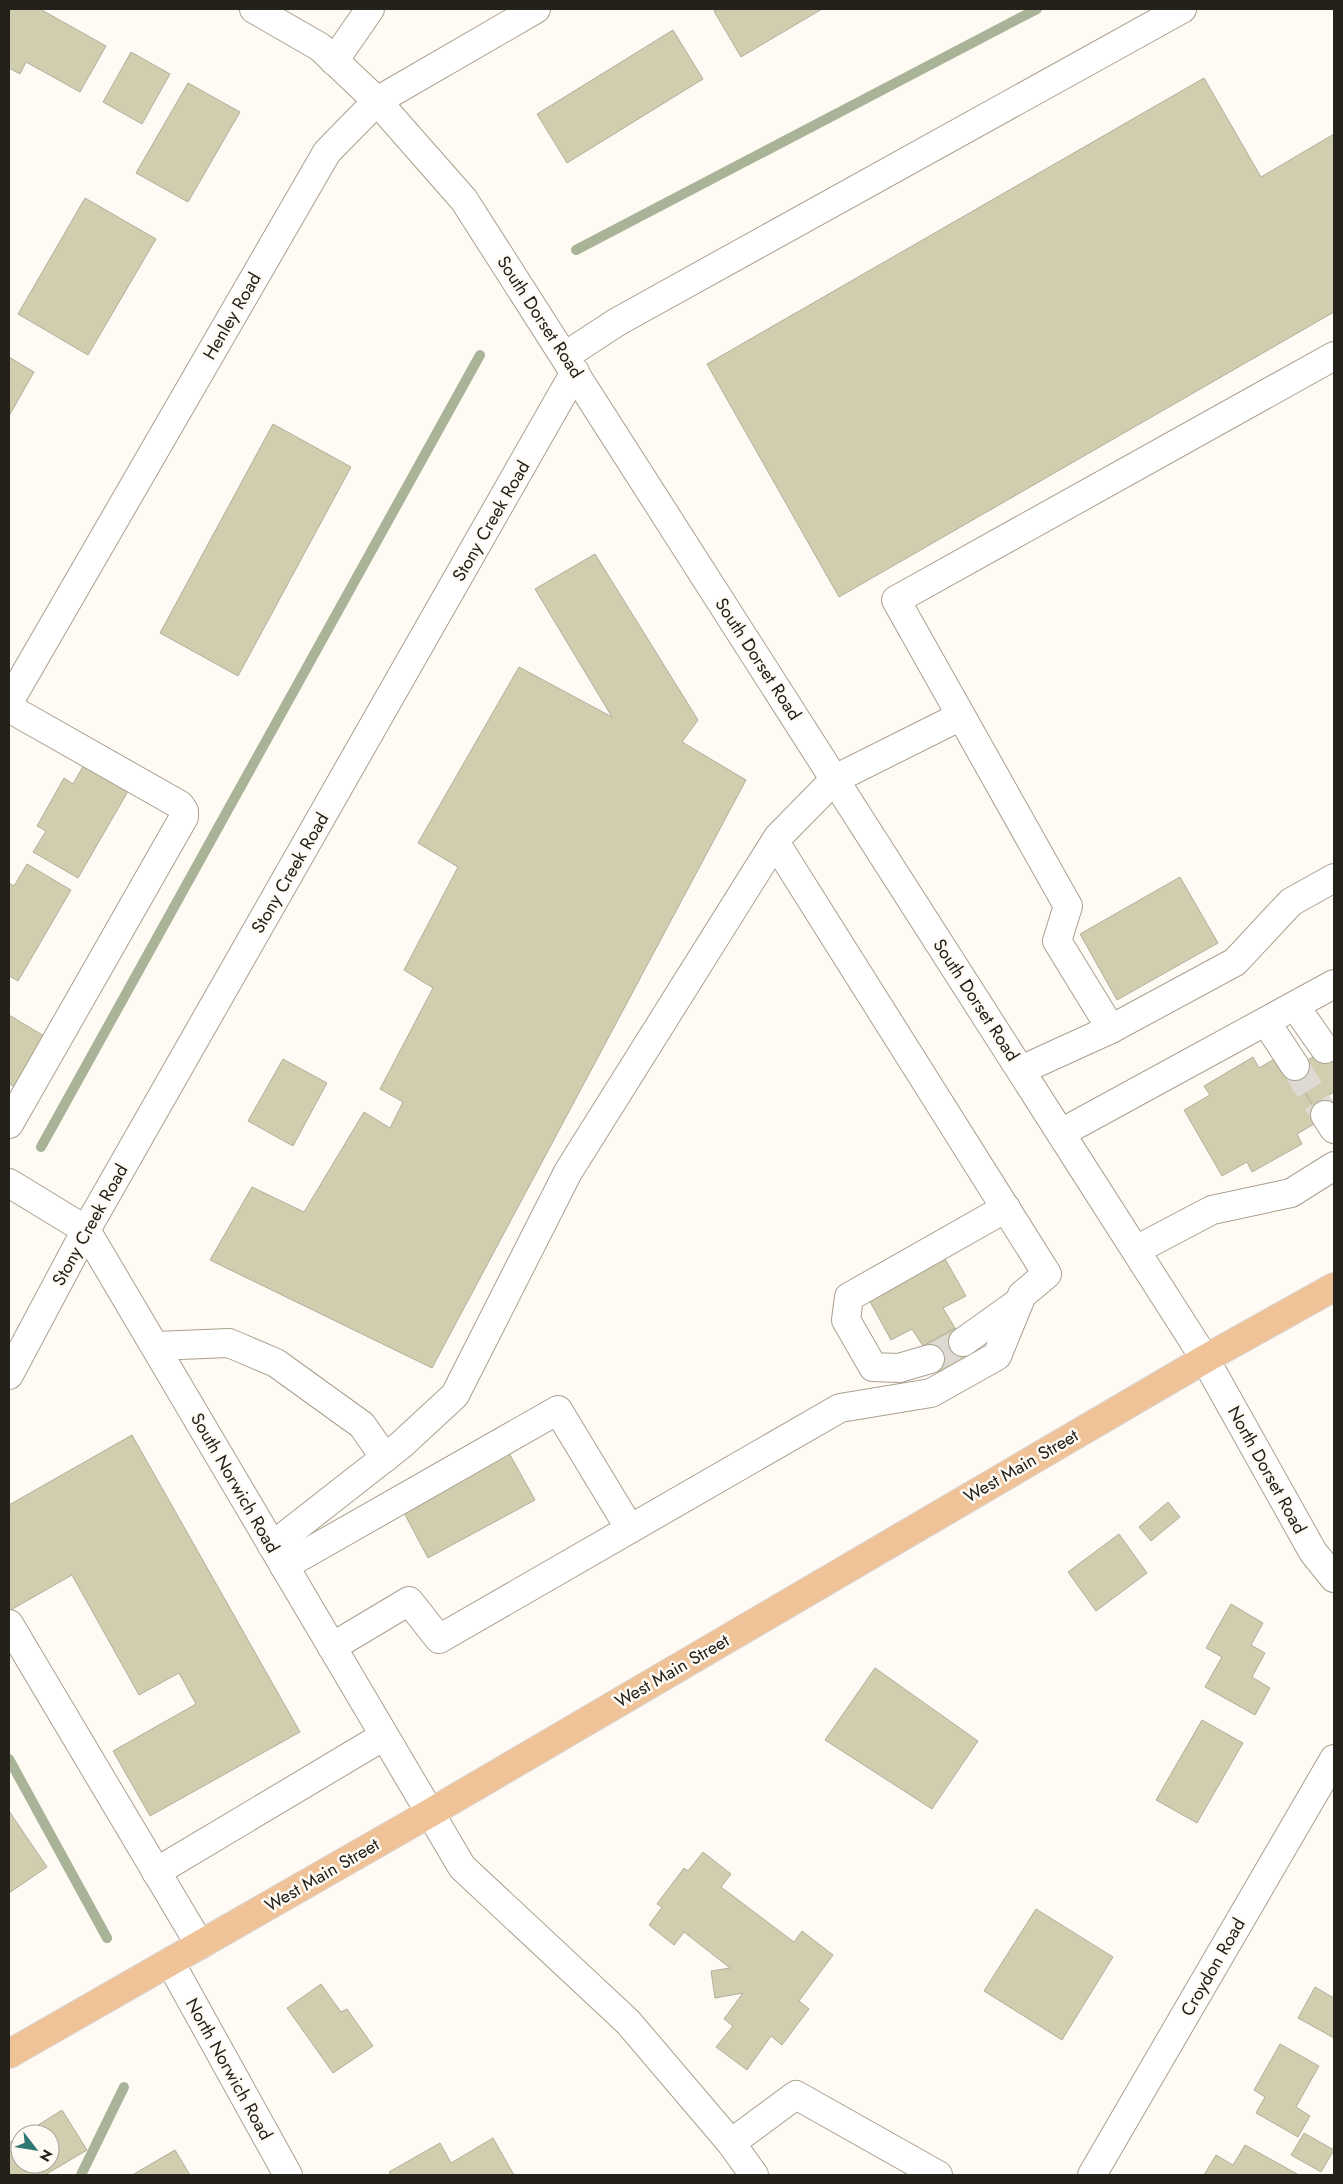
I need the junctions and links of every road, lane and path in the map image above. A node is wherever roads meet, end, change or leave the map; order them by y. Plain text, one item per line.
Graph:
1 (254, 9) edge
2 (370, 9) edge
3 (536, 9) edge
4 (1182, 9) edge
5 (334, 61) junction
6 (377, 101) junction
7 (1334, 356) edge
8 (570, 364) junction
9 (9, 702) edge
10 (9, 708) edge
11 (961, 716) junction
12 (834, 779) junction
13 (775, 842) junction
14 (1334, 878) edge
15 (1334, 984) edge
16 (1296, 1006) junction
17 (1266, 1022) junction
18 (1111, 1029) junction
19 (1325, 1049) dead end
20 (1295, 1066) tunnel mouth
21 (1020, 1070) junction
22 (9, 1124) edge
23 (1061, 1133) junction
24 (1334, 1166) edge
25 (9, 1183) edge
26 (1006, 1208) junction
27 (86, 1230) junction
28 (1136, 1250) junction
29 (1334, 1287) edge
30 (1019, 1302) junction
31 (963, 1342) tunnel mouth
32 (154, 1346) junction
33 (930, 1359) tunnel mouth
34 (1205, 1359) junction
35 (9, 1375) edge
36 (385, 1458) junction
37 (630, 1528) junction
38 (278, 1556) junction
39 (1334, 1578) edge
40 (9, 1624) edge
41 (332, 1647) junction
42 (384, 1736) junction
43 (1334, 1759) edge
44 (430, 1813) junction
45 (156, 1872) junction
46 (200, 1945) junction
47 (170, 1962) junction
48 (9, 2054) edge
49 (731, 2143) junction
50 (288, 2175) edge
51 (754, 2175) edge
52 (938, 2175) edge
53 (1092, 2175) edge

1 - 5 street, South Dorset Road
2 - 5 street
3 - 6 street, Henley Road
4 - 8 street
5 - 6 street, South Dorset Road
6 - 8 street, South Dorset Road
6 - 9 street, Henley Road
7 - 11 street
8 - 12 street, South Dorset Road
8 - 27 street, Stony Creek Road
10 - 22 street
11 - 12 street
11 - 18 street
12 - 13 street
12 - 21 street, South Dorset Road
13 - 26 street
13 - 36 street
14 - 18 street
15 - 16 street
16 - 17 street
16 - 19 street
17 - 20 street
17 - 23 street
18 - 21 street
21 - 23 street, South Dorset Road
23 - 28 street, South Dorset Road
24 - 28 street
25 - 27 street, South Norwich Road
26 - 30 street
26 - 33 street
27 - 32 street, South Norwich Road
27 - 35 street, Stony Creek Road
28 - 34 street, South Dorset Road
29 - 34 main road, West Main Street
30 - 31 street
30 - 37 street
32 - 36 street
32 - 38 street, South Norwich Road
34 - 39 street, North Dorset Road
34 - 44 main road, West Main Street
36 - 38 street
37 - 38 street
37 - 41 street
38 - 41 street, South Norwich Road
40 - 45 street
41 - 42 street, South Norwich Road
42 - 44 street, South Norwich Road
42 - 45 street
43 - 53 street, Croydon Road
44 - 46 main road, West Main Street
44 - 49 street, South Norwich Road
45 - 46 street
46 - 47 main road, West Main Street
47 - 48 main road, West Main Street
47 - 50 street, North Norwich Road
49 - 51 street, South Norwich Road
49 - 52 street

